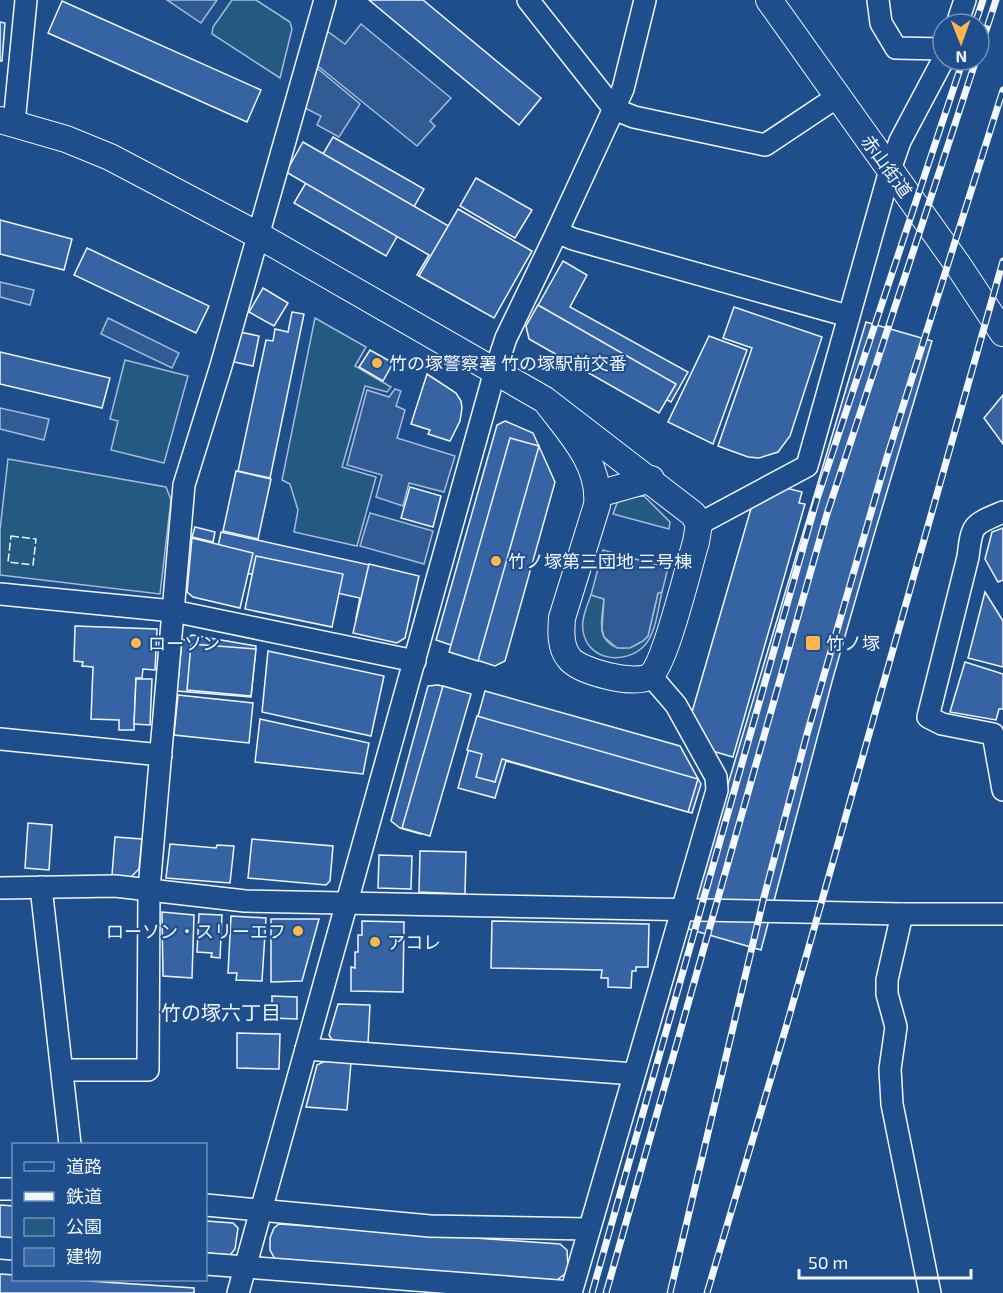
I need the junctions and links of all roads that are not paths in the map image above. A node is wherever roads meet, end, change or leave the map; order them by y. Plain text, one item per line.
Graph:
1 (26, 0) edge
2 (325, 0) edge
3 (528, 0) edge
4 (645, 0) edge
5 (769, 0) edge
6 (878, 0) edge
7 (931, 49) edge
8 (937, 72) edge
9 (837, 97) junction
10 (614, 109) junction
11 (7, 122) edge
12 (890, 170) junction
13 (557, 232) junction
14 (258, 235) junction
15 (848, 316) junction
16 (1001, 320) edge
17 (495, 371) junction
18 (545, 400) junction
19 (651, 479) junction
20 (598, 494) junction
21 (1003, 512) edge
22 (699, 524) junction
23 (0, 594) edge
24 (173, 611) junction
25 (415, 662) junction
26 (651, 676) junction
27 (0, 739) edge
28 (160, 755) junction
29 (1003, 790) edge
30 (41, 887) junction
31 (0, 888) edge
32 (148, 889) junction
33 (348, 902) junction
34 (681, 911) junction
35 (902, 914) junction
36 (1003, 914) edge
37 (306, 1049) junction
38 (63, 1070) junction
39 (634, 1074) junction
40 (70, 1143) edge
41 (207, 1205) edge
42 (262, 1211) junction
43 (588, 1229) junction
44 (207, 1264) edge
45 (245, 1267) junction
46 (238, 1293) edge
47 (571, 1293) edge
48 (930, 1293) edge

1 - 11 street
2 - 14 street
3 - 10 street
4 - 10 street
5 - 9 street, 赤山街道
6 - 7 street
8 - 12 street
9 - 10 street
9 - 12 street, 赤山街道
10 - 13 street
11 - 14 street
12 - 15 street
12 - 16 street, 赤山街道
13 - 15 street
13 - 17 street
14 - 17 street
14 - 24 street
15 - 22 street
17 - 18 street
17 - 25 street
18 - 19 street
18 - 20 street
19 - 20 street
19 - 22 street
20 - 26 street
21 - 29 street
22 - 26 street
23 - 24 street
24 - 25 street
24 - 28 street
25 - 33 street
26 - 34 street
27 - 28 street
28 - 32 street
30 - 31 street
30 - 32 street
30 - 38 street
32 - 33 street
32 - 38 street
33 - 34 street
33 - 37 street
34 - 35 street
34 - 39 street
35 - 36 street
35 - 48 street
37 - 39 street
37 - 42 street
38 - 40 street
39 - 43 street
41 - 42 street
42 - 43 street
42 - 45 street
43 - 47 street
44 - 45 street
45 - 46 street
45 - 47 street

